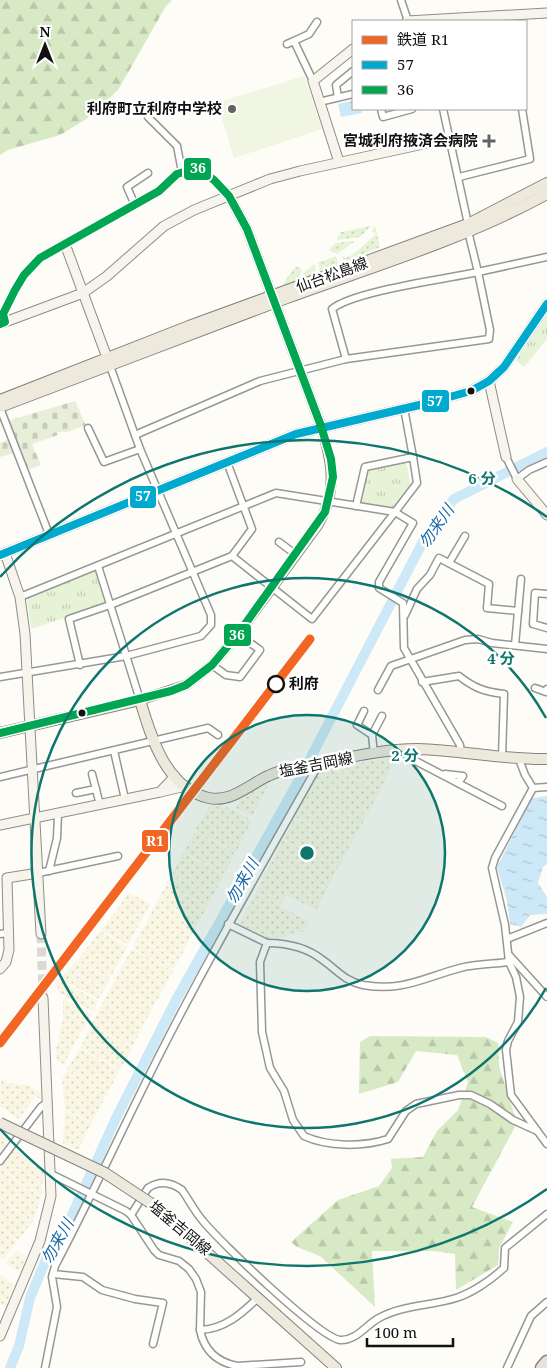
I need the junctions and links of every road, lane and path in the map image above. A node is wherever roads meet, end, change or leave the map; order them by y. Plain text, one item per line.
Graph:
1 (401, 0) edge
2 (547, 13) edge
3 (508, 18) edge
4 (408, 20) edge
5 (423, 20) edge
6 (317, 22) dead end
7 (294, 41) junction
8 (287, 44) dead end
9 (352, 50) edge
10 (352, 72) edge
11 (313, 81) junction
12 (352, 94) edge
13 (338, 97) junction
14 (319, 102) junction
15 (381, 110) edge
16 (408, 110) edge
17 (443, 110) edge
18 (522, 110) edge
19 (148, 117) dead end
20 (451, 138) junction
21 (339, 162) junction
22 (182, 172) junction
23 (148, 173) dead end
24 (459, 177) junction
25 (547, 183) edge
26 (547, 194) edge
27 (229, 196) junction
28 (135, 205) junction
29 (468, 228) junction
30 (65, 244) junction
31 (547, 257) edge
32 (478, 272) junction
33 (83, 293) junction
34 (273, 300) junction
35 (547, 304) edge
36 (3, 323) edge
37 (346, 359) junction
38 (108, 362) junction
39 (301, 370) junction
40 (489, 380) junction
41 (0, 400) edge
42 (0, 408) edge
43 (404, 408) junction
44 (321, 426) junction
45 (88, 428) dead end
46 (135, 435) junction
47 (140, 449) junction
48 (506, 457) joint
49 (413, 458) junction
50 (227, 462) junction
51 (547, 462) edge
52 (517, 478) junction
53 (157, 490) junction
54 (329, 502) junction
55 (356, 506) junction
56 (244, 507) junction
57 (395, 512) junction
58 (547, 515) edge
59 (49, 534) junction
60 (176, 534) junction
61 (465, 536) dead end
62 (279, 542) dead end
63 (3, 554) edge
64 (295, 554) junction
65 (232, 556) junction
66 (449, 563) junction
67 (98, 566) junction
68 (192, 572) junction
69 (521, 579) dead end
70 (271, 588) junction
71 (547, 594) edge
72 (20, 597) junction
73 (110, 605) junction
74 (518, 611) junction
75 (405, 616) junction
76 (547, 628) edge
77 (238, 634) junction
78 (515, 645) junction
79 (547, 649) edge
80 (126, 656) junction
81 (408, 659) junction
82 (80, 665) junction
83 (212, 665) junction
84 (27, 674) junction
85 (0, 677) edge
86 (422, 682) junction
87 (535, 688) dead end
88 (547, 689) edge
89 (378, 690) dead end
90 (140, 700) junction
91 (364, 711) dead end
92 (382, 716) dead end
93 (30, 726) junction
94 (0, 734) edge
95 (372, 735) junction
96 (218, 736) dead end
97 (153, 742) junction
98 (410, 749) junction
99 (114, 752) junction
100 (461, 753) junction
101 (374, 754) junction
102 (502, 757) junction
103 (520, 759) junction
104 (547, 759) edge
105 (317, 764) junction
106 (32, 771) junction
107 (92, 774) dead end
108 (175, 776) junction
109 (0, 777) edge
110 (186, 786) junction
111 (547, 787) edge
112 (533, 788) junction
113 (96, 789) junction
114 (160, 792) junction
115 (76, 793) dead end
116 (125, 799) junction
117 (100, 804) junction
118 (502, 806) dead end
119 (58, 814) junction
120 (35, 818) junction
121 (0, 825) edge
122 (118, 856) dead end
123 (50, 871) junction
124 (38, 873) junction
125 (4, 876) edge
126 (547, 923) edge
127 (228, 924) junction
128 (4, 934) edge
129 (41, 934) tunnel mouth
130 (507, 939) junction
131 (267, 943) junction
132 (509, 955) junction
133 (509, 962) junction
134 (0, 969) edge
135 (547, 997) edge
136 (43, 998) tunnel mouth
137 (48, 1102) junction
138 (0, 1123) edge
139 (537, 1131) junction
140 (547, 1144) edge
141 (0, 1161) edge
142 (52, 1174) junction
143 (92, 1194) junction
144 (547, 1214) edge
145 (131, 1216) junction
146 (53, 1274) junction
147 (259, 1297) junction
148 (547, 1302) edge
149 (200, 1330) junction
150 (0, 1336) edge
151 (154, 1344) dead end
152 (302, 1362) dead end
153 (547, 1362) edge
154 (45, 1368) edge
155 (336, 1368) edge
156 (507, 1368) edge
157 (542, 1368) edge

1 - 4 street
2 - 3 street
3 - 5 street
6 - 7 street
7 - 8 street
7 - 11 street
9 - 11 street
10 - 13 street
11 - 14 street
12 - 13 street
13 - 14 street
14 - 21 street
15 - 16 street
17 - 20 street
18 - 24 street
19 - 22 street
20 - 21 street
20 - 24 street
21 - 27 street
22 - 27 street
22 - 28 street
23 - 28 street
24 - 29 street
25 - 29 main road, 仙台松島線
26 - 29 main road, 仙台松島線
27 - 33 street
27 - 34 street
28 - 30 street
29 - 32 street
29 - 34 main road, 仙台松島線
30 - 33 street
30 - 36 street
31 - 32 street
32 - 37 street
32 - 37 street
33 - 36 street
33 - 38 street
34 - 38 main road, 仙台松島線
34 - 39 street
35 - 40 street
37 - 39 street
38 - 41 main road, 仙台松島線
38 - 42 main road, 仙台松島線
38 - 46 street
39 - 44 street
39 - 46 street
40 - 43 street
40 - 48 street
42 - 59 street
43 - 44 street
43 - 49 street
44 - 50 street
44 - 54 street
45 - 47 street
46 - 47 street
47 - 53 street
48 - 52 street
49 - 55 street
49 - 57 street
50 - 53 street
50 - 56 street
51 - 52 street
52 - 58 street
53 - 59 street
53 - 60 street
54 - 55 street
54 - 56 street
54 - 64 street
55 - 57 street
56 - 60 street
56 - 65 street
57 - 70 street
57 - 75 street
59 - 63 street
60 - 67 street
60 - 68 street
61 - 66 street
62 - 64 street
63 - 72 street
64 - 70 street
65 - 68 street
65 - 70 street
66 - 74 street
66 - 75 street
67 - 72 street
67 - 73 street
68 - 73 street
68 - 80 street
69 - 74 street
70 - 77 street
71 - 76 street
72 - 84 street
73 - 80 street
73 - 82 street
74 - 78 street
75 - 81 street
77 - 83 street
77 - 83 street
78 - 79 street
78 - 81 street
80 - 82 street
80 - 90 street
81 - 86 street
81 - 89 street
82 - 84 street
83 - 90 street
84 - 85 street
84 - 93 street
86 - 100 street
86 - 102 street
87 - 88 street
90 - 93 main road
90 - 97 main road, 塩釜吉岡線
91 - 95 street
92 - 95 street
93 - 94 main road
93 - 106 street
95 - 101 street
96 - 97 street
97 - 99 street
97 - 108 main road, 塩釜吉岡線
98 - 100 main road, 塩釜吉岡線
98 - 101 main road, 塩釜吉岡線
98 - 118 street
99 - 106 street
99 - 116 street
100 - 102 main road, 塩釜吉岡線
101 - 105 main road, 塩釜吉岡線
102 - 103 main road, 塩釜吉岡線
103 - 104 main road, 塩釜吉岡線
103 - 112 street
105 - 110 main road, 塩釜吉岡線
105 - 127 street
106 - 109 street
106 - 120 street
107 - 113 street
108 - 110 main road, 塩釜吉岡線
108 - 114 street
110 - 114 street
111 - 112 street
112 - 130 street
113 - 115 street
113 - 117 street
114 - 116 street
116 - 117 street
117 - 119 street
119 - 120 street
119 - 123 street
120 - 121 street
120 - 124 street
122 - 123 street
123 - 124 street
124 - 125 street
124 - 129 street
125 - 128 street
126 - 130 street
127 - 131 street
127 - 143 street
128 - 134 street
130 - 132 street
131 - 133 street
131 - 139 street
132 - 133 street
132 - 135 street
133 - 139 street
136 - 137 street
137 - 141 street
137 - 142 street
138 - 147 main road, 塩釜吉岡線, bridge
139 - 140 street
142 - 143 street
142 - 150 street
143 - 145 street
143 - 146 street
144 - 145 street
145 - 149 street
146 - 151 street
146 - 154 street
147 - 149 street
147 - 155 main road, 塩釜吉岡線
148 - 156 street
149 - 152 street
153 - 157 highway

